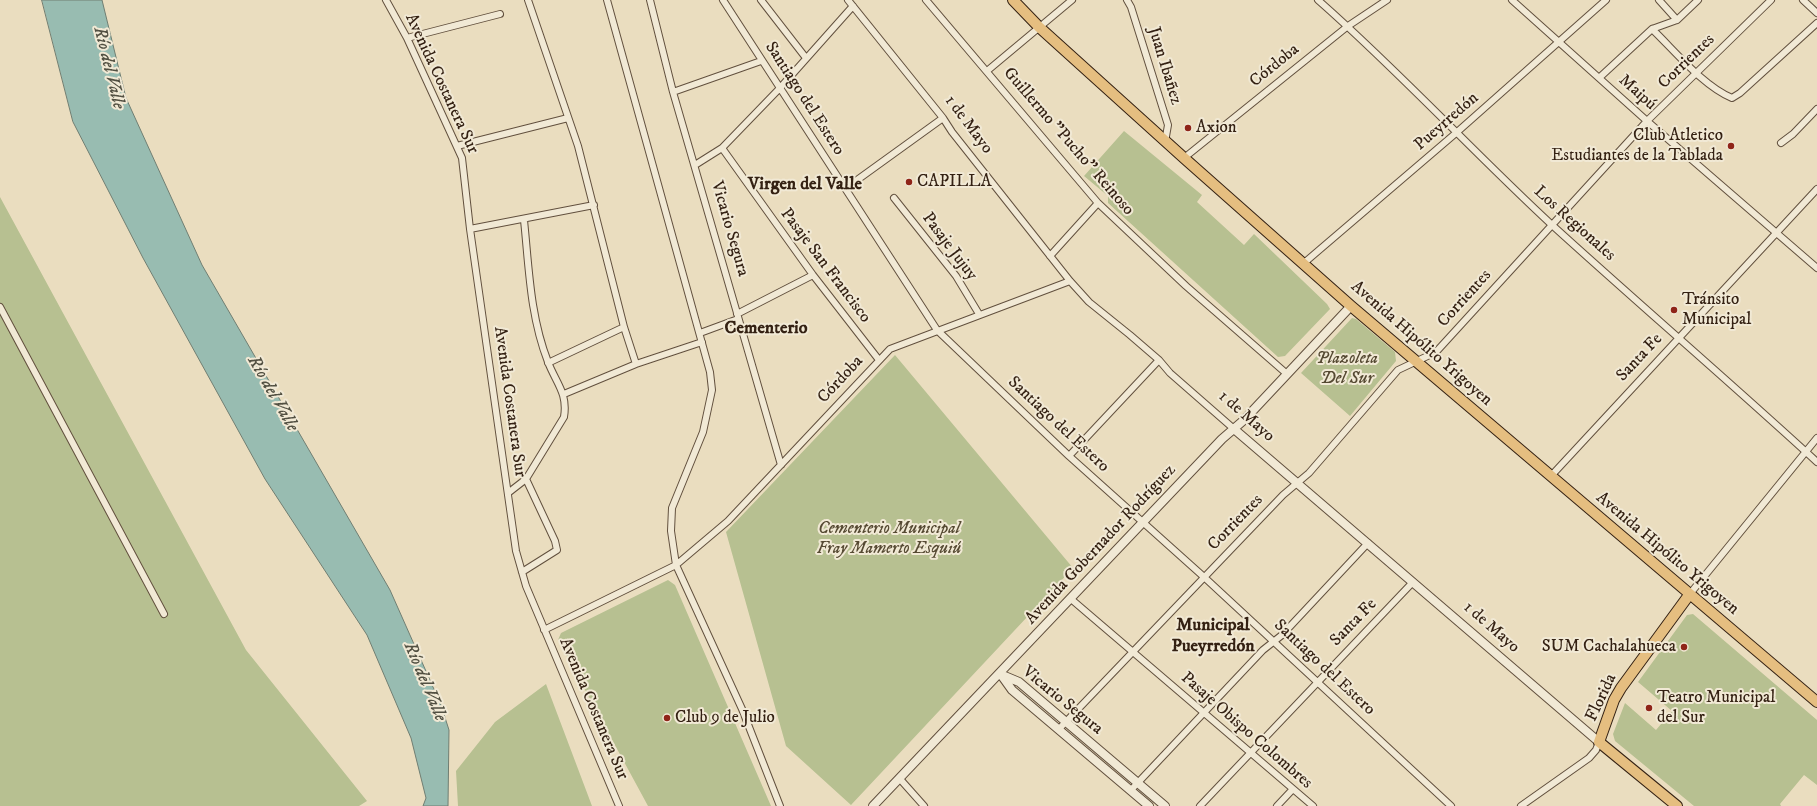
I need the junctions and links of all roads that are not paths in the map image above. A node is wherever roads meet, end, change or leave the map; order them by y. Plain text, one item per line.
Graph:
1 (386, 0) edge
2 (528, 0) edge
3 (607, 0) edge
4 (650, 0) edge
5 (723, 0) edge
6 (761, 0) edge
7 (848, 0) edge
8 (926, 0) edge
9 (1013, 0) edge
10 (1072, 0) edge
11 (1127, 0) edge
12 (1318, 0) edge
13 (1388, 0) edge
14 (1512, 0) edge
15 (1606, 0) edge
16 (1658, 0) edge
17 (1698, 0) edge
18 (1771, 0) edge
19 (1803, 0) edge
20 (853, 6) junction
21 (1817, 13) edge
22 (500, 14) dead end
23 (1677, 20) junction
24 (1817, 24) edge
25 (1348, 26) junction
26 (1039, 27) junction
27 (1652, 29) junction
28 (407, 38) junction
29 (1559, 42) junction
30 (806, 58) junction
31 (761, 61) junction
32 (987, 71) junction
33 (1696, 72) junction
34 (1599, 78) junction
35 (780, 88) junction
36 (673, 92) junction
37 (1817, 109) edge
38 (568, 118) junction
39 (943, 118) junction
40 (1647, 121) junction
41 (1456, 133) junction
42 (1165, 142) junction
43 (1781, 143) dead end
44 (458, 146) junction
45 (722, 148) junction
46 (1184, 158) junction
47 (695, 165) junction
48 (846, 188) junction
49 (1817, 189) edge
50 (894, 198) dead end
51 (1098, 203) junction
52 (594, 204) junction
53 (524, 220) junction
54 (1552, 224) junction
55 (470, 230) junction
56 (1777, 232) junction
57 (1050, 256) junction
58 (1304, 263) junction
59 (1817, 268) edge
60 (813, 275) junction
61 (1070, 281) junction
62 (1351, 306) junction
63 (0, 307) edge
64 (979, 314) junction
65 (738, 317) junction
66 (624, 327) junction
67 (937, 330) junction
68 (700, 333) junction
69 (1679, 337) junction
70 (702, 342) junction
71 (879, 360) junction
72 (1159, 360) junction
73 (1416, 361) junction
74 (548, 363) junction
75 (636, 364) junction
76 (1287, 374) junction
77 (564, 394) junction
78 (1234, 429) junction
79 (1817, 438) edge
80 (1805, 451) junction
81 (1069, 456) junction
82 (1817, 462) edge
83 (781, 465) junction
84 (1551, 476) junction
85 (526, 479) junction
86 (1298, 482) junction
87 (508, 492) junction
88 (1144, 522) junction
89 (1368, 543) junction
90 (676, 565) junction
91 (522, 572) junction
92 (1204, 577) junction
93 (1412, 582) junction
94 (1689, 594) junction
95 (1071, 599) junction
96 (164, 614) dead end
97 (544, 630) junction
98 (1274, 641) junction
99 (1133, 652) junction
100 (1000, 674) junction
101 (1318, 681) junction
102 (1816, 699) edge
103 (1203, 713) junction
104 (1065, 722) junction
105 (1059, 729) junction
106 (1599, 742) junction
107 (1250, 753) junction
108 (900, 779) junction
109 (1137, 783) junction
110 (1293, 789) junction
111 (1131, 790) junction
112 (619, 806) edge
113 (780, 806) edge
114 (873, 806) edge
115 (924, 806) edge
116 (1149, 806) edge
117 (1165, 806) edge
118 (1200, 806) edge
119 (1277, 806) edge
120 (1313, 806) edge
121 (1451, 806) edge
122 (1522, 806) edge
123 (1677, 806) edge

1 - 28 street, Avenida Costanera Sur
2 - 38 street
3 - 68 street
4 - 36 street, Vicario Segura
5 - 31 street, Santiago del Estero
6 - 30 street
7 - 20 street, 1 de Mayo
8 - 32 street, Guillermo "Pucho" Reinoso
9 - 26 main road, Avenida Hipólito Yrigoyen
10 - 26 street
11 - 42 street, Juan Ibañez
12 - 25 street, Los Regionales
13 - 25 street, Córdoba
14 - 29 street, Maipú
15 - 29 street, Pueyrredón
16 - 23 street
17 - 23 street
18 - 33 street, Corrientes
19 - 21 street
20 - 30 street
20 - 39 street, 1 de Mayo
22 - 28 street
23 - 27 street
24 - 33 street
25 - 41 street, Los Regionales
25 - 46 street, Córdoba
26 - 32 street
26 - 42 main road, Avenida Hipólito Yrigoyen
27 - 33 street
27 - 34 street
28 - 44 street, Avenida Costanera Sur
29 - 34 street, Maipú
29 - 41 street, Pueyrredón
30 - 35 street
31 - 35 street, Santiago del Estero
31 - 36 street
32 - 51 street, Guillermo "Pucho" Reinoso
33 - 40 street, Corrientes
34 - 40 street, Maipú
35 - 45 street
35 - 48 street, Santiago del Estero
36 - 47 street, Vicario Segura
37 - 43 street
38 - 44 street
38 - 52 street
39 - 48 street
39 - 57 street, 1 de Mayo
40 - 54 street, Corrientes
40 - 56 street, Maipú
41 - 54 street, Los Regionales
41 - 58 street, Pueyrredón
42 - 46 main road, Avenida Hipólito Yrigoyen
44 - 55 street, Avenida Costanera Sur
45 - 47 street
45 - 60 street, Pasaje San Francisco
46 - 58 main road, Avenida Hipólito Yrigoyen
47 - 65 street, Vicario Segura
48 - 67 street, Santiago del Estero
49 - 56 street, Santa Fe
50 - 64 street, Pasaje Jujuy
51 - 57 street
51 - 76 street, Guillermo "Pucho" Reinoso
52 - 53 street
52 - 66 street
53 - 55 street
53 - 74 street
54 - 69 street, Los Regionales
54 - 73 street, Corrientes
55 - 87 street, Avenida Costanera Sur
56 - 59 street, Maipú
56 - 69 street, Santa Fe
57 - 61 street, 1 de Mayo
58 - 62 main road, Avenida Hipólito Yrigoyen
60 - 65 street
60 - 71 street, Pasaje San Francisco
61 - 64 street, Córdoba
61 - 72 street, 1 de Mayo
62 - 73 main road, Avenida Hipólito Yrigoyen
62 - 76 street, Avenida Gobernador Rodríguez
63 - 96 street
64 - 67 street, Córdoba
65 - 68 street
65 - 83 street, Vicario Segura
66 - 74 street
66 - 75 street
67 - 71 street, Córdoba
67 - 81 street, Santiago del Estero
68 - 70 street
69 - 80 street, Los Regionales
69 - 84 street, Santa Fe
70 - 75 street
70 - 90 street
71 - 83 street, Córdoba
72 - 78 street, 1 de Mayo
72 - 81 street
73 - 84 main road, Avenida Hipólito Yrigoyen
73 - 86 street, Corrientes
74 - 77 street
75 - 77 street
76 - 78 street, Avenida Gobernador Rodríguez
77 - 85 street
78 - 86 street, 1 de Mayo
78 - 88 street, Avenida Gobernador Rodríguez
79 - 80 street, Florida
80 - 82 street, Los Regionales
80 - 94 street, Florida
81 - 88 street, Santiago del Estero
83 - 90 street, Córdoba
84 - 94 main road, Avenida Hipólito Yrigoyen
85 - 87 street
85 - 91 street
86 - 89 street, 1 de Mayo
86 - 92 street, Corrientes
87 - 91 street, Avenida Costanera Sur
88 - 92 street, Santiago del Estero
88 - 95 street, Avenida Gobernador Rodríguez
89 - 93 street, 1 de Mayo
89 - 98 street
90 - 97 street, Córdoba
90 - 113 street
91 - 97 street, Avenida Costanera Sur
92 - 98 street, Santiago del Estero
92 - 99 street, Corrientes
93 - 101 street, Santa Fe
93 - 106 street, 1 de Mayo
94 - 102 main road, Avenida Hipólito Yrigoyen
94 - 106 main road, Florida
95 - 99 street, Pasaje Obispo Colombres
95 - 100 street, Avenida Gobernador Rodríguez
97 - 112 street, Avenida Costanera Sur
98 - 101 street, Santiago del Estero
98 - 103 street
99 - 103 street, Pasaje Obispo Colombres
99 - 104 street, Corrientes
100 - 104 street, Vicario Segura
100 - 105 street, Vicario Segura
100 - 108 street, Avenida Gobernador Rodríguez
101 - 107 street, Santa Fe
101 - 121 street, Santiago del Estero
103 - 107 street, Pasaje Obispo Colombres
103 - 109 street
104 - 105 street, Corrientes
104 - 109 street, Vicario Segura
105 - 111 street, Vicario Segura
106 - 122 street, Florida
106 - 123 main road, 1 de Mayo
107 - 110 street, Pasaje Obispo Colombres
107 - 118 street, Santa Fe
108 - 114 street, Avenida Gobernador Rodríguez
108 - 115 street
109 - 111 street
109 - 117 street, Vicario Segura
110 - 119 street
110 - 120 street, Pasaje Obispo Colombres
111 - 116 street, Vicario Segura

